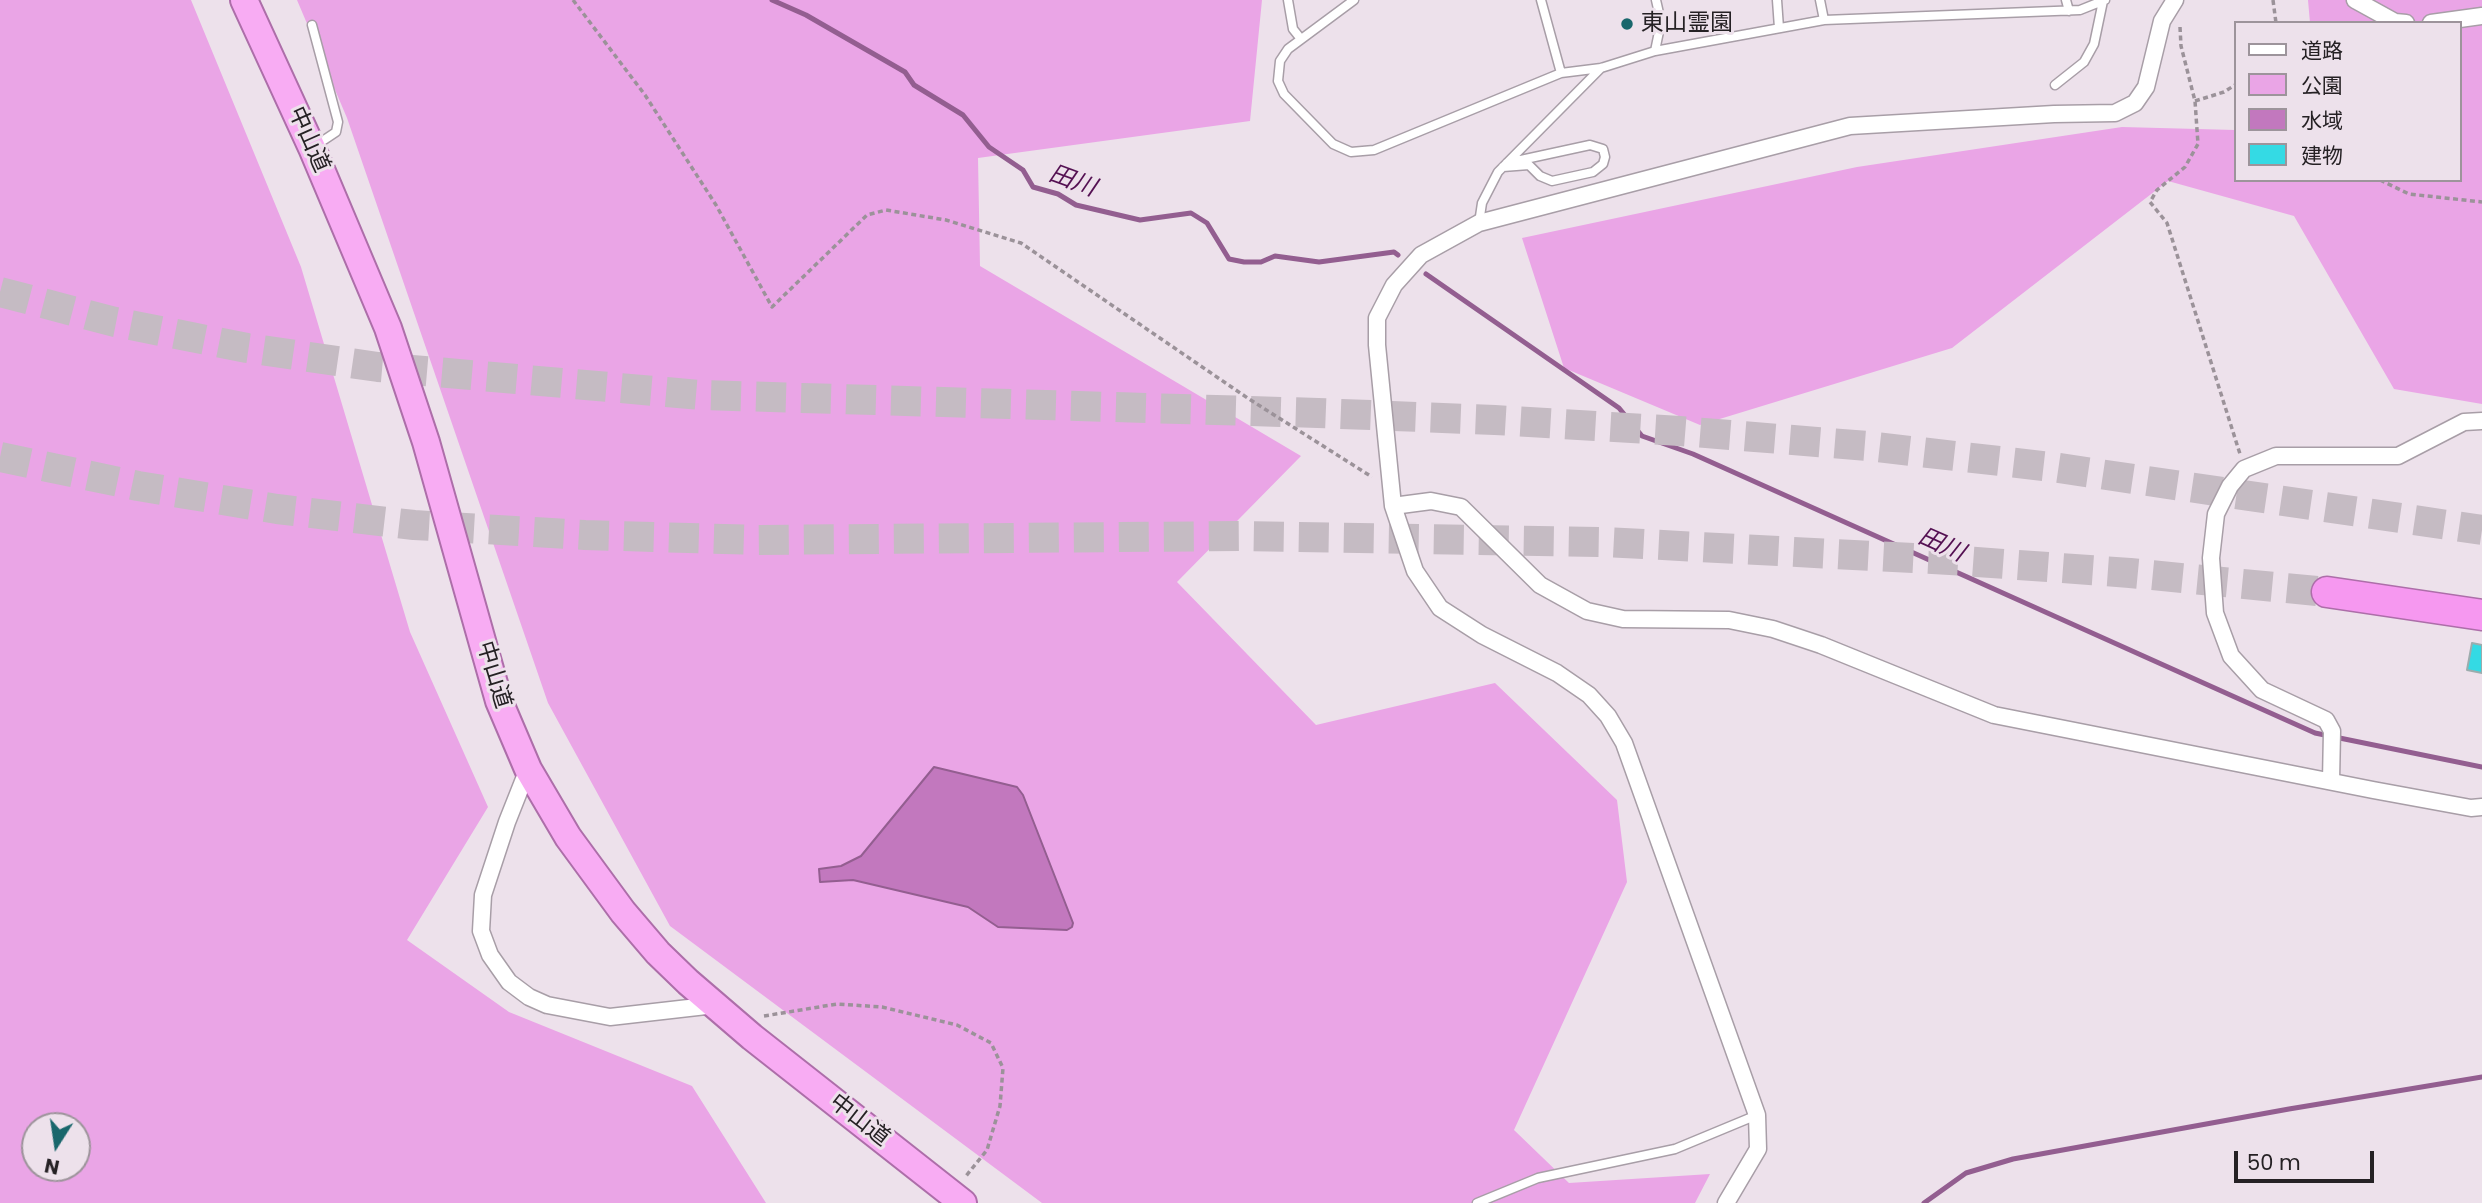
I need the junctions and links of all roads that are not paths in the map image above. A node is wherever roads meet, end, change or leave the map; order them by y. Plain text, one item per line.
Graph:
1 (244, 0) edge
2 (1288, 0) edge
3 (1354, 0) edge
4 (1541, 0) edge
5 (1656, 0) edge
6 (1777, 0) edge
7 (1820, 0) edge
8 (2066, 0) edge
9 (2175, 0) edge
10 (2355, 0) edge
11 (2104, 1) edge
12 (2069, 10) junction
13 (2482, 16) edge
14 (1824, 20) junction
15 (2393, 21) edge
16 (2446, 21) edge
17 (312, 25) dead end
18 (1779, 28) junction
19 (1301, 39) junction
20 (1655, 51) junction
21 (1601, 68) junction
22 (1561, 73) junction
23 (2055, 85) dead end
24 (312, 148) junction
25 (1505, 165) junction
26 (1479, 223) junction
27 (2482, 421) edge
28 (1393, 506) junction
29 (2327, 592) tunnel mouth
30 (2482, 615) edge
31 (528, 769) junction
32 (2331, 781) junction
33 (2482, 807) edge
34 (715, 1005) junction
35 (1757, 1115) junction
36 (964, 1203) edge
37 (1477, 1203) edge
38 (1726, 1203) edge

1 - 24 highway, 中山道
2 - 19 lane
3 - 19 lane
4 - 22 lane
5 - 20 lane
6 - 18 lane
7 - 14 lane
8 - 12 lane
9 - 26 street
10 - 15 street
11 - 12 lane
11 - 23 lane
12 - 14 lane
13 - 16 street
14 - 18 lane
17 - 24 lane
18 - 20 lane
19 - 22 lane
20 - 21 lane
21 - 22 lane
21 - 25 lane
24 - 31 highway, 中山道
25 - 25 lane
25 - 26 lane
26 - 28 street
27 - 32 street
28 - 32 street
28 - 35 street
29 - 30 highway
31 - 34 highway, 中山道
31 - 34 street
32 - 33 street
34 - 36 highway, 中山道
35 - 37 lane
35 - 38 street

